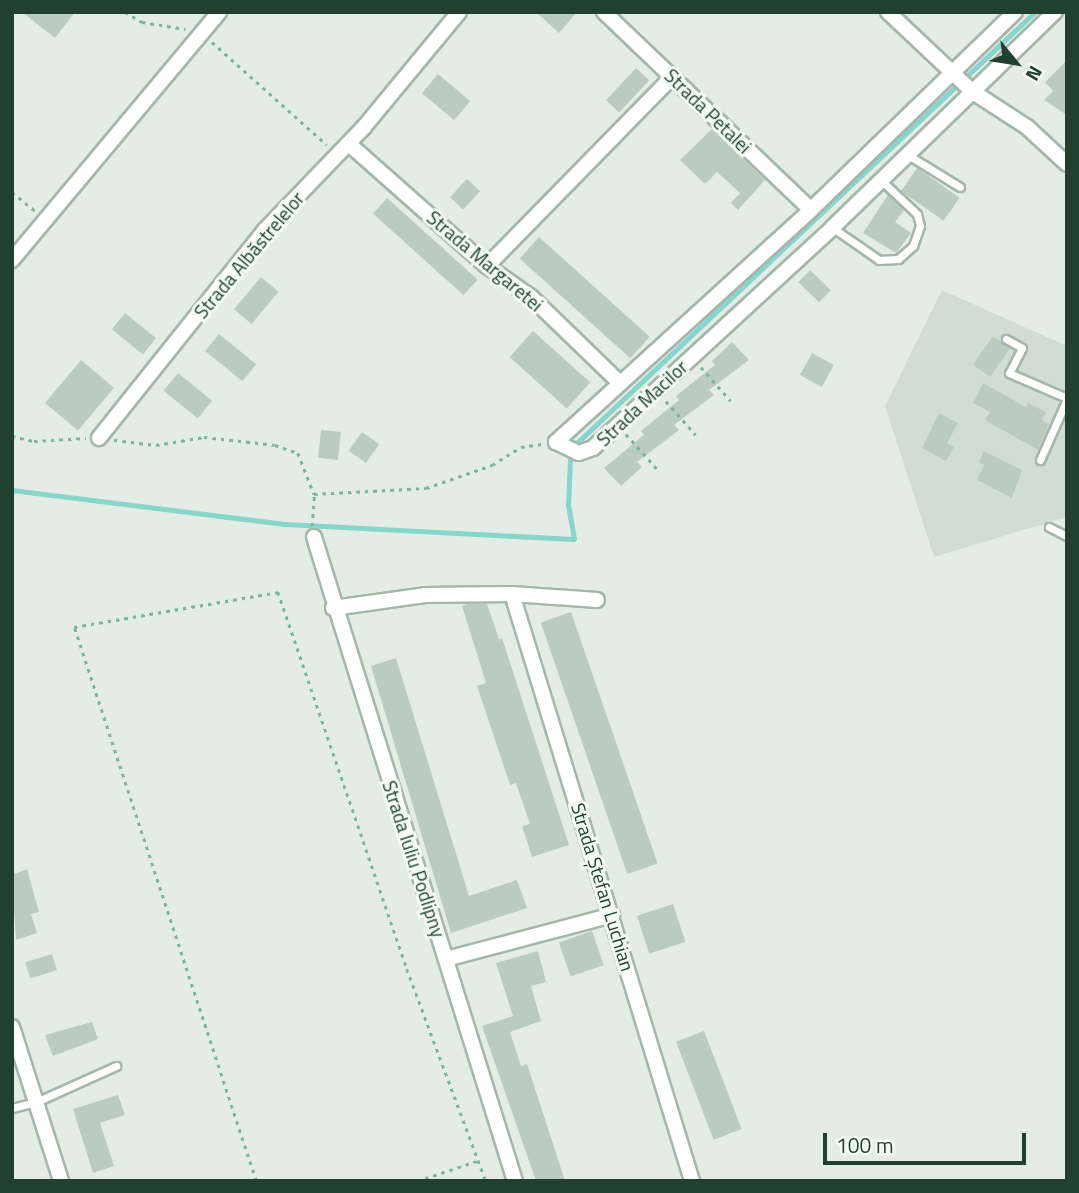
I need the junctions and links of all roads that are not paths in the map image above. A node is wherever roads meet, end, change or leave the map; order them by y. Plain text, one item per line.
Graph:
1 (219, 12) edge
2 (459, 12) edge
3 (604, 12) edge
4 (888, 12) edge
5 (1015, 12) edge
6 (1055, 12) edge
7 (955, 74) junction
8 (672, 77) junction
9 (971, 90) junction
10 (345, 148) junction
11 (908, 155) junction
12 (1067, 164) edge
13 (881, 181) junction
14 (960, 187) dead end
15 (811, 209) junction
16 (833, 227) junction
17 (12, 260) edge
18 (487, 266) junction
19 (1006, 339) dead end
20 (618, 381) junction
21 (1067, 399) edge
22 (99, 438) road end
23 (1040, 460) dead end
24 (1049, 527) dead end
25 (1067, 536) edge
26 (314, 537) road end
27 (512, 594) junction
28 (597, 600) dead end
29 (334, 608) junction
30 (612, 915) junction
31 (446, 959) junction
32 (12, 1027) edge
33 (116, 1066) dead end
34 (36, 1102) junction
35 (12, 1108) edge
36 (61, 1181) edge
37 (515, 1181) edge
38 (692, 1181) edge

1 - 17 street
2 - 10 street, Strada Albăstrelelor
3 - 8 street, Strada Petalei
4 - 7 street
5 - 7 street, Strada Macilor
6 - 9 street, Strada Macilor
7 - 9 street
7 - 15 street, Strada Macilor
8 - 15 street, Strada Petalei
8 - 18 street
9 - 11 street, Strada Macilor
9 - 12 street
10 - 18 street, Strada Margaretei
10 - 22 street, Strada Albăstrelelor
11 - 13 street, Strada Macilor
11 - 14 lane
13 - 16 street, Strada Macilor
13 - 16 lane
15 - 20 street, Strada Macilor
16 - 20 street, Strada Macilor
18 - 20 street, Strada Margaretei
19 - 21 lane
21 - 23 lane
24 - 25 lane
26 - 29 street, Strada Iuliu Podlipny
27 - 28 street
27 - 29 street
27 - 30 street, Strada Ștefan Luchian
29 - 31 street, Strada Iuliu Podlipny
30 - 31 street
30 - 38 street, Strada Ștefan Luchian
31 - 37 street, Strada Iuliu Podlipny
32 - 34 street
33 - 34 lane
34 - 35 lane
34 - 36 street

